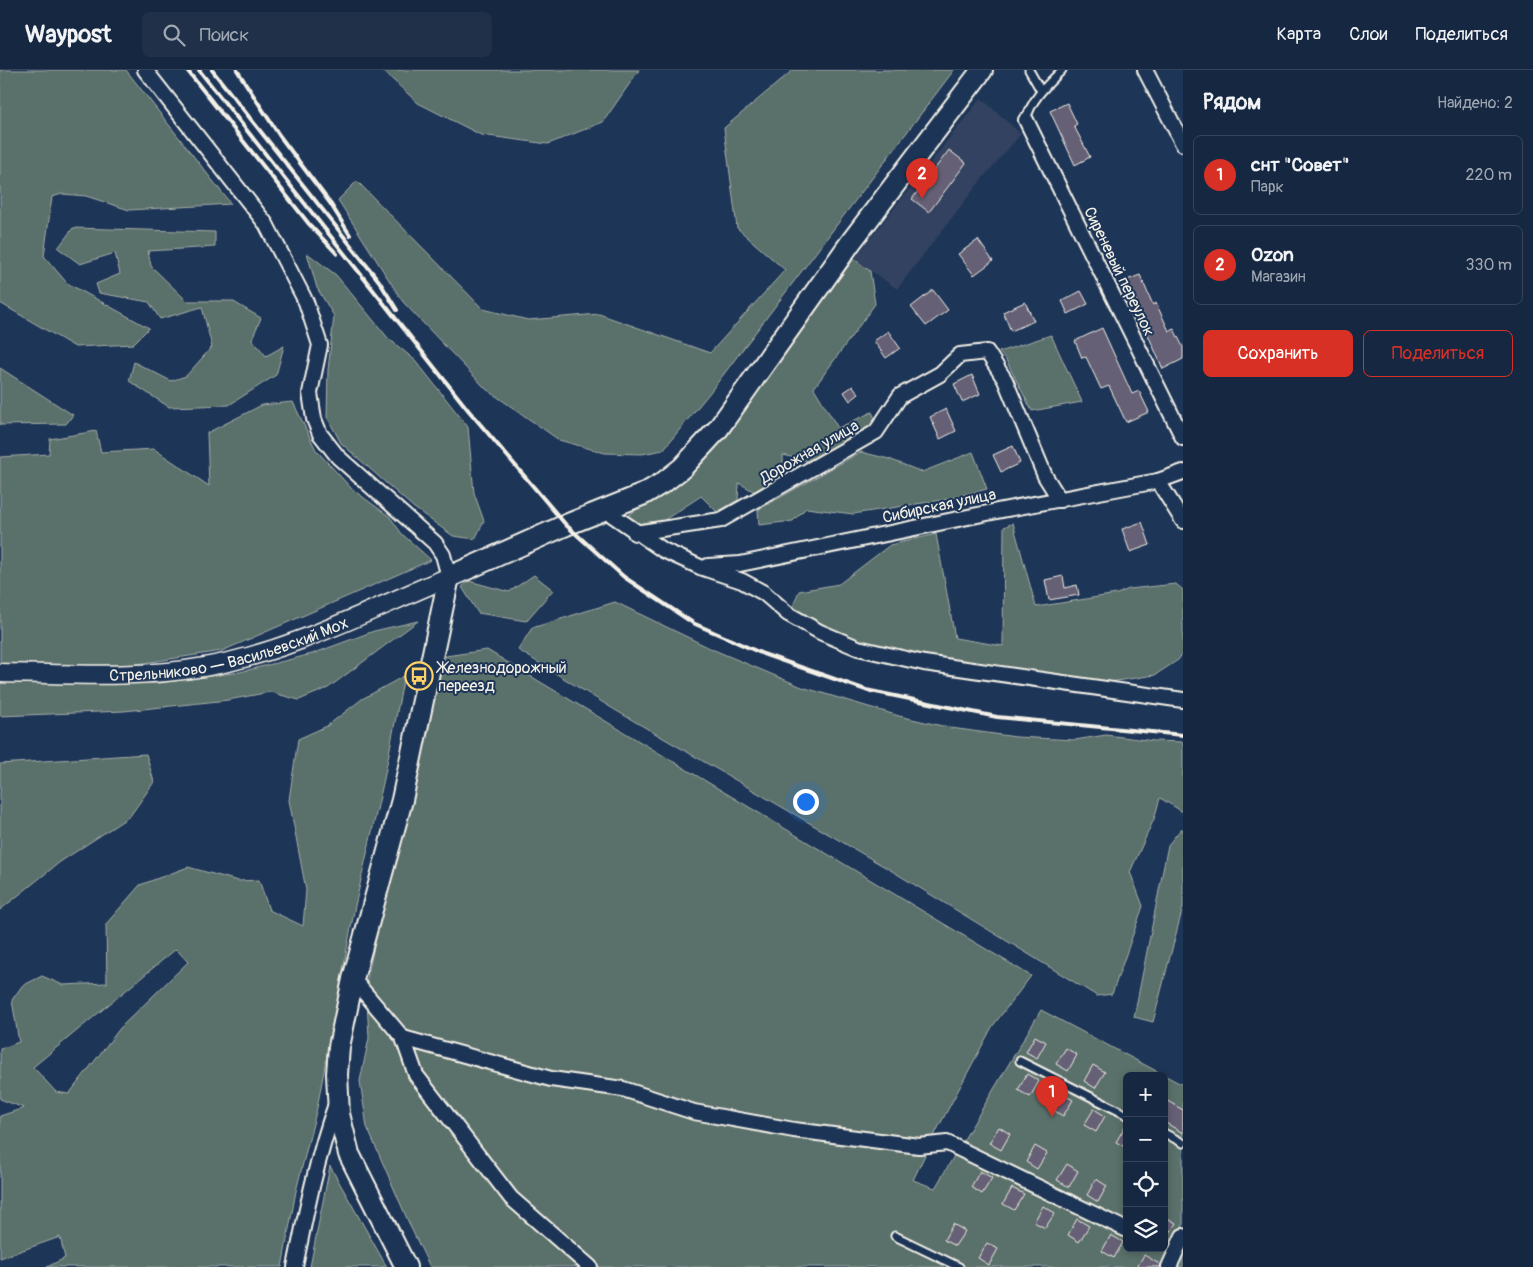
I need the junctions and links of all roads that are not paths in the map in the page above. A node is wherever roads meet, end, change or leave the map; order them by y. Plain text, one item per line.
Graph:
1 (145, 70) edge
2 (982, 70) edge
3 (1029, 70) edge
4 (1062, 70) edge
5 (1145, 70) edge
6 (1041, 91) junction
7 (1026, 120) joint
8 (1183, 144) edge
9 (1183, 438) edge
10 (1183, 472) edge
11 (1158, 481) junction
12 (1060, 500) junction
13 (605, 510) junction
14 (1183, 521) edge
15 (635, 533) junction
16 (700, 567) junction
17 (449, 577) junction
18 (0, 673) edge
19 (1183, 700) edge
20 (353, 979) junction
21 (403, 1038) junction
22 (1020, 1061) dead end
23 (337, 1101) junction
24 (1123, 1112) edge
25 (1168, 1135) edge
26 (1183, 1142) edge
27 (1123, 1228) edge
28 (895, 1236) dead end
29 (1183, 1236) edge
30 (1169, 1251) edge
31 (295, 1267) edge
32 (406, 1267) edge
33 (590, 1267) edge
34 (959, 1267) edge
35 (1169, 1267) edge

1 - 17 street
2 - 13 main road
3 - 6 lane
4 - 6 lane
5 - 8 street
6 - 7 lane
7 - 9 street, Сиреневый переулок
10 - 11 street, Сибирская улица
11 - 12 street, Сибирская улица
11 - 14 street
12 - 15 street, Дорожная улица
12 - 16 street, Сибирская улица
13 - 15 street
13 - 17 main road
15 - 16 street
16 - 19 street
17 - 18 street, Стрельниково — Васильевский Мох
17 - 20 main road
20 - 21 street
20 - 23 main road
21 - 27 street
21 - 33 street
22 - 24 lane
23 - 31 street
23 - 32 main road
25 - 26 lane
28 - 34 lane
29 - 30 street
30 - 35 street

